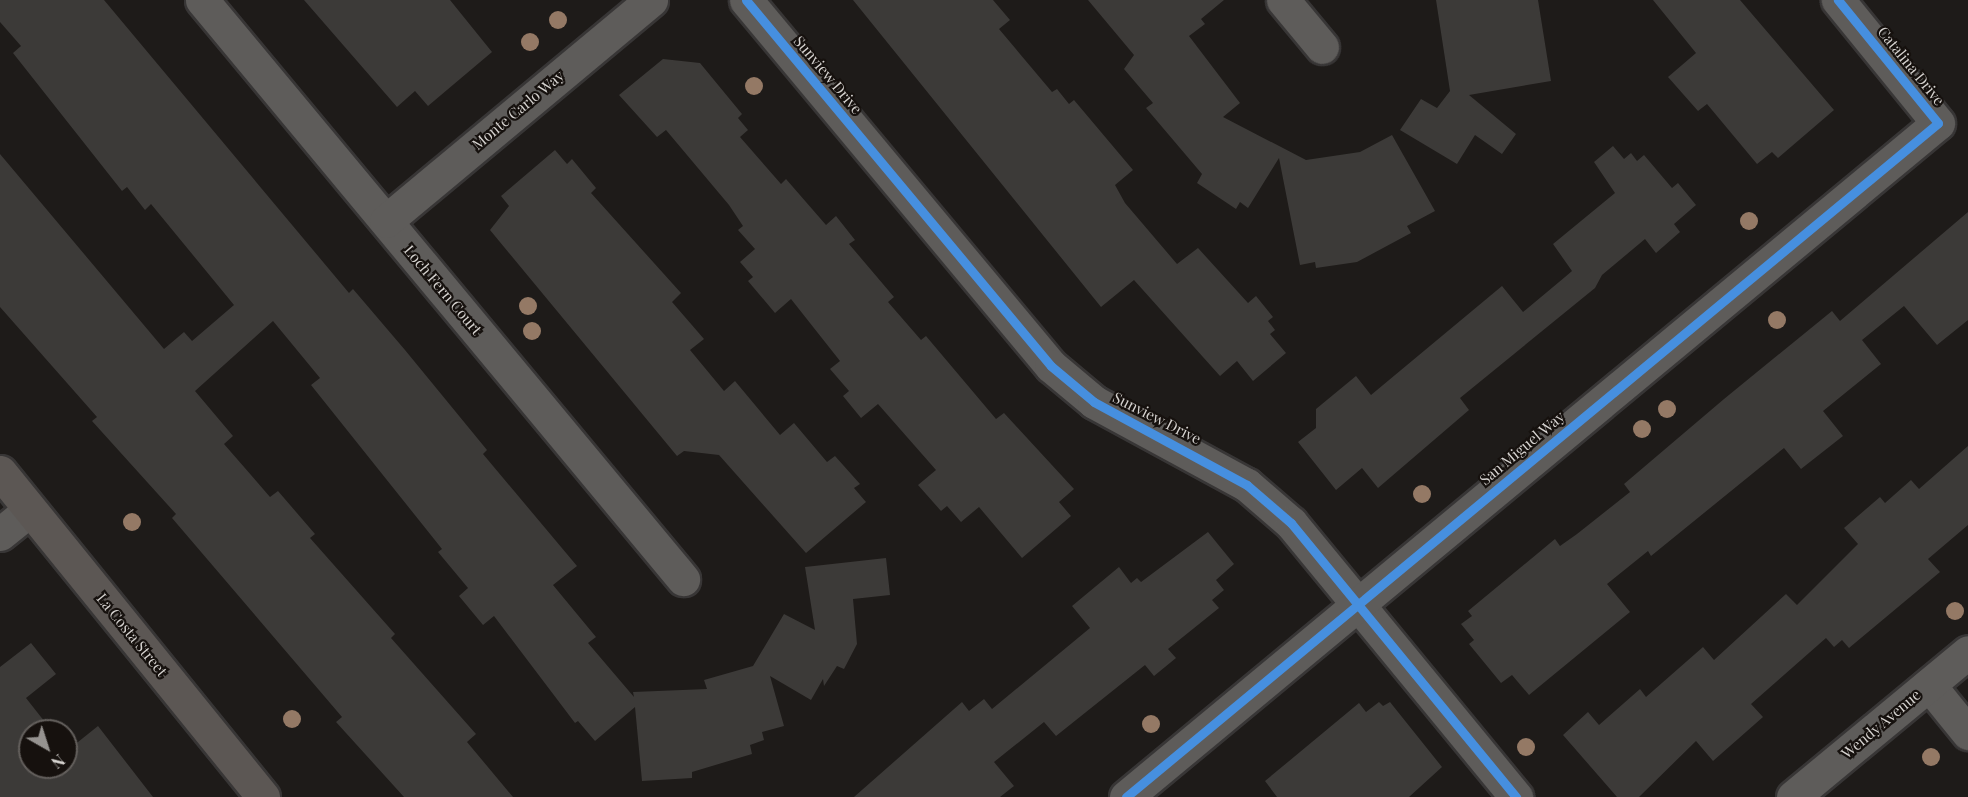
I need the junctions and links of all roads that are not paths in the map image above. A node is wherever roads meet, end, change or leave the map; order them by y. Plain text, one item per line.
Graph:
1 (202, 0) edge
2 (651, 0) edge
3 (746, 0) edge
4 (1283, 0) edge
5 (1838, 0) edge
6 (1322, 47) dead end
7 (1938, 123) joint
8 (386, 221) junction
9 (0, 472) edge
10 (30, 510) junction
11 (0, 534) edge
12 (683, 579) dead end
13 (1359, 603) junction
14 (1968, 652) edge
15 (1929, 685) junction
16 (1968, 733) edge
17 (263, 797) edge
18 (1126, 797) edge
19 (1516, 797) edge
20 (1793, 797) edge

1 - 8 street, Loch Fern Court
2 - 8 street, Monte Carlo Way
3 - 13 street, Sunview Drive
4 - 6 street
5 - 7 street, Catalina Drive
7 - 13 street, San Miguel Way
8 - 12 street, Loch Fern Court
9 - 10 street, La Costa Street
10 - 11 street
10 - 17 street, La Costa Street
13 - 18 street, San Miguel Way
13 - 19 street, Sunview Drive
14 - 15 street, Wendy Avenue
15 - 16 street
15 - 20 street, Wendy Avenue

